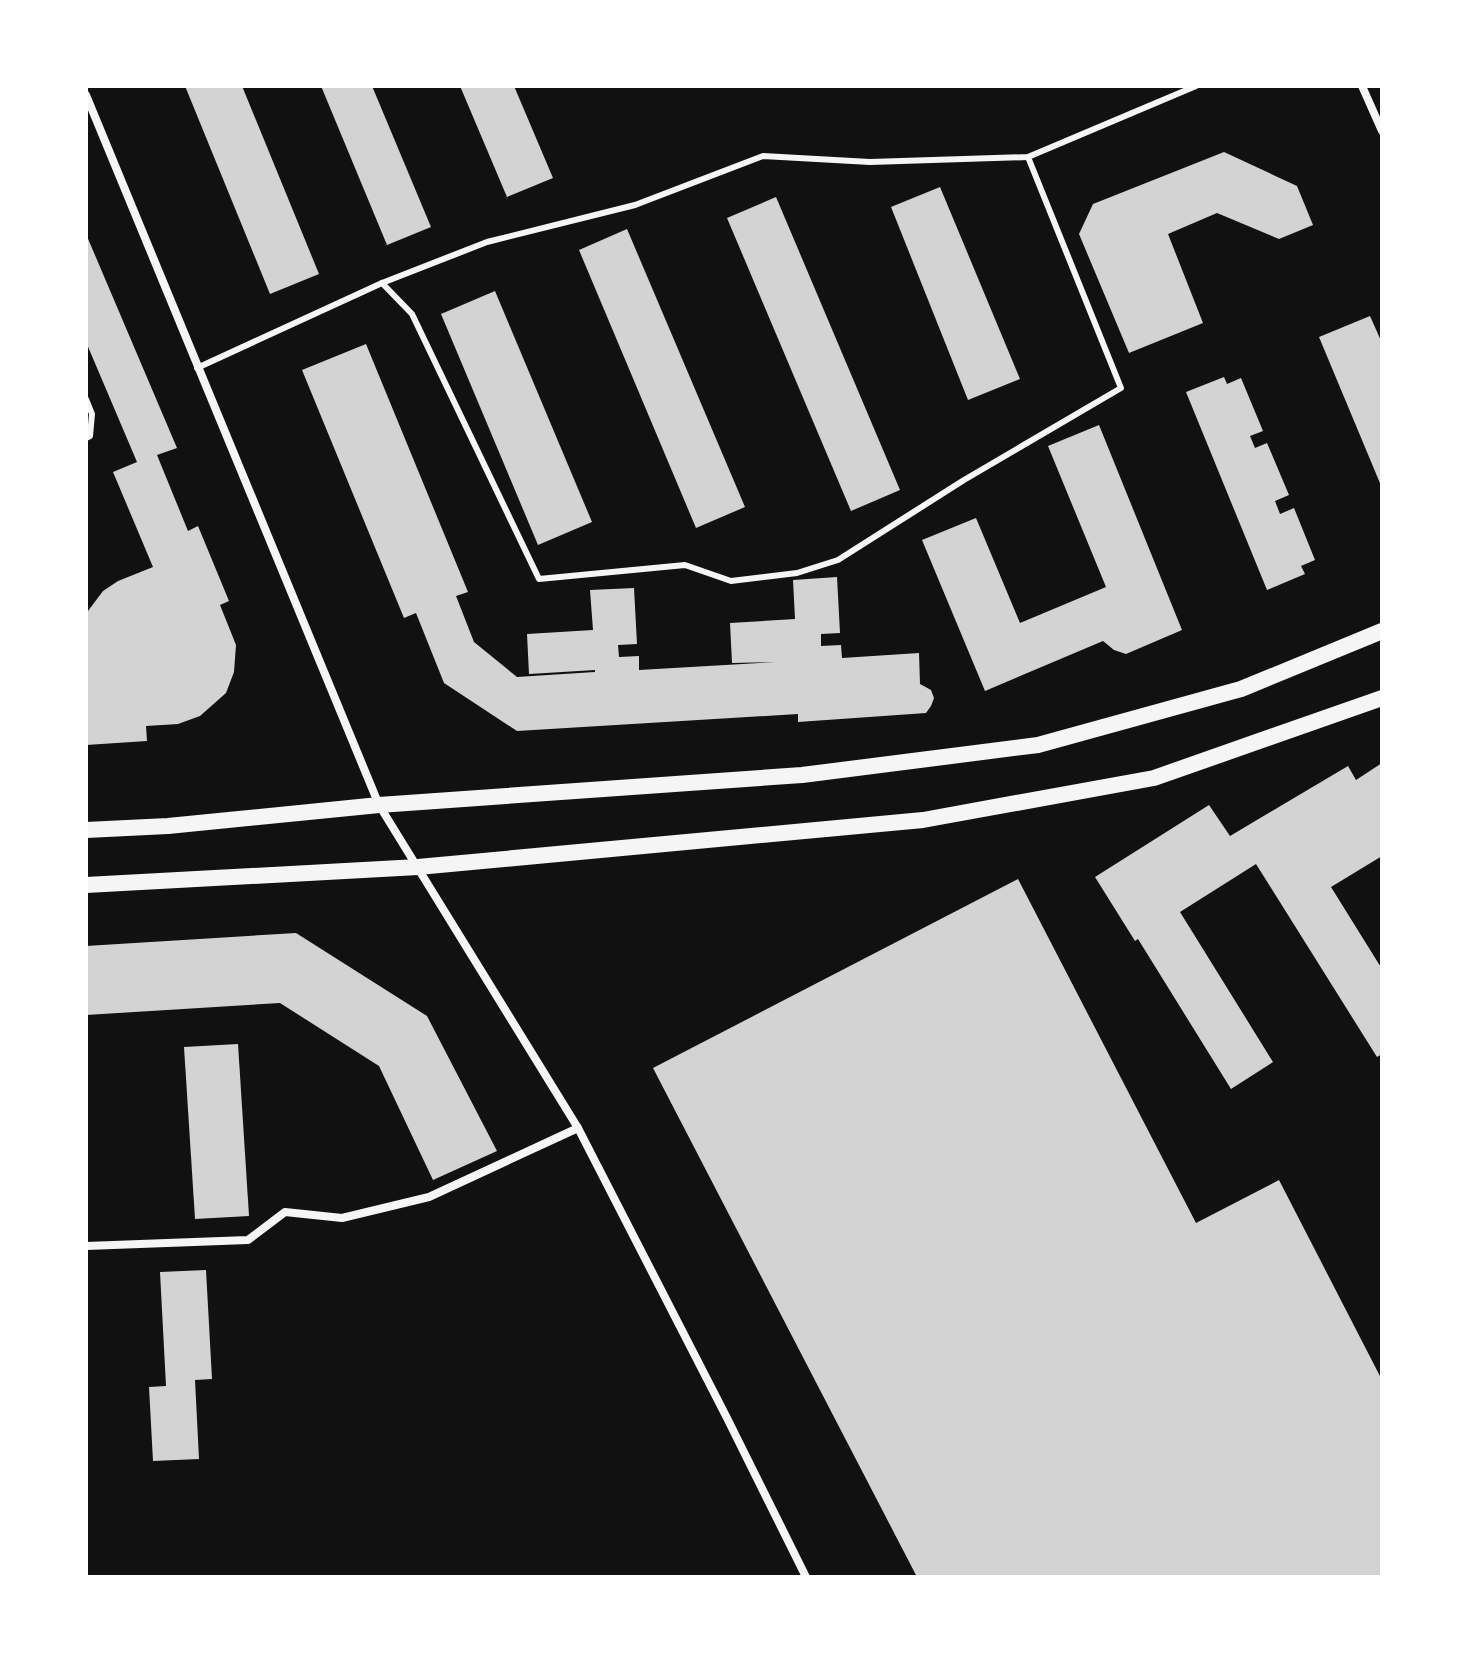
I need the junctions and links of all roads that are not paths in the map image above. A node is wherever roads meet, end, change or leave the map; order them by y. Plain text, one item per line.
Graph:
1 (1196, 86) edge
2 (1362, 86) edge
3 (86, 95) edge
4 (1382, 131) edge
5 (1028, 157) junction
6 (382, 283) junction
7 (197, 368) junction
8 (86, 399) edge
9 (86, 438) edge
10 (1382, 631) edge
11 (1382, 698) edge
12 (379, 805) junction
13 (86, 830) edge
14 (418, 867) junction
15 (86, 885) edge
16 (578, 1128) junction
17 (86, 1246) edge
18 (806, 1577) edge

1 - 5 lane
2 - 4 street
3 - 7 street
5 - 6 lane
5 - 6 lane
6 - 7 lane
7 - 12 street
8 - 9 lane
10 - 12 main road
11 - 14 main road
12 - 13 main road
12 - 14 street
14 - 15 main road
14 - 16 street
16 - 17 street
16 - 18 street

